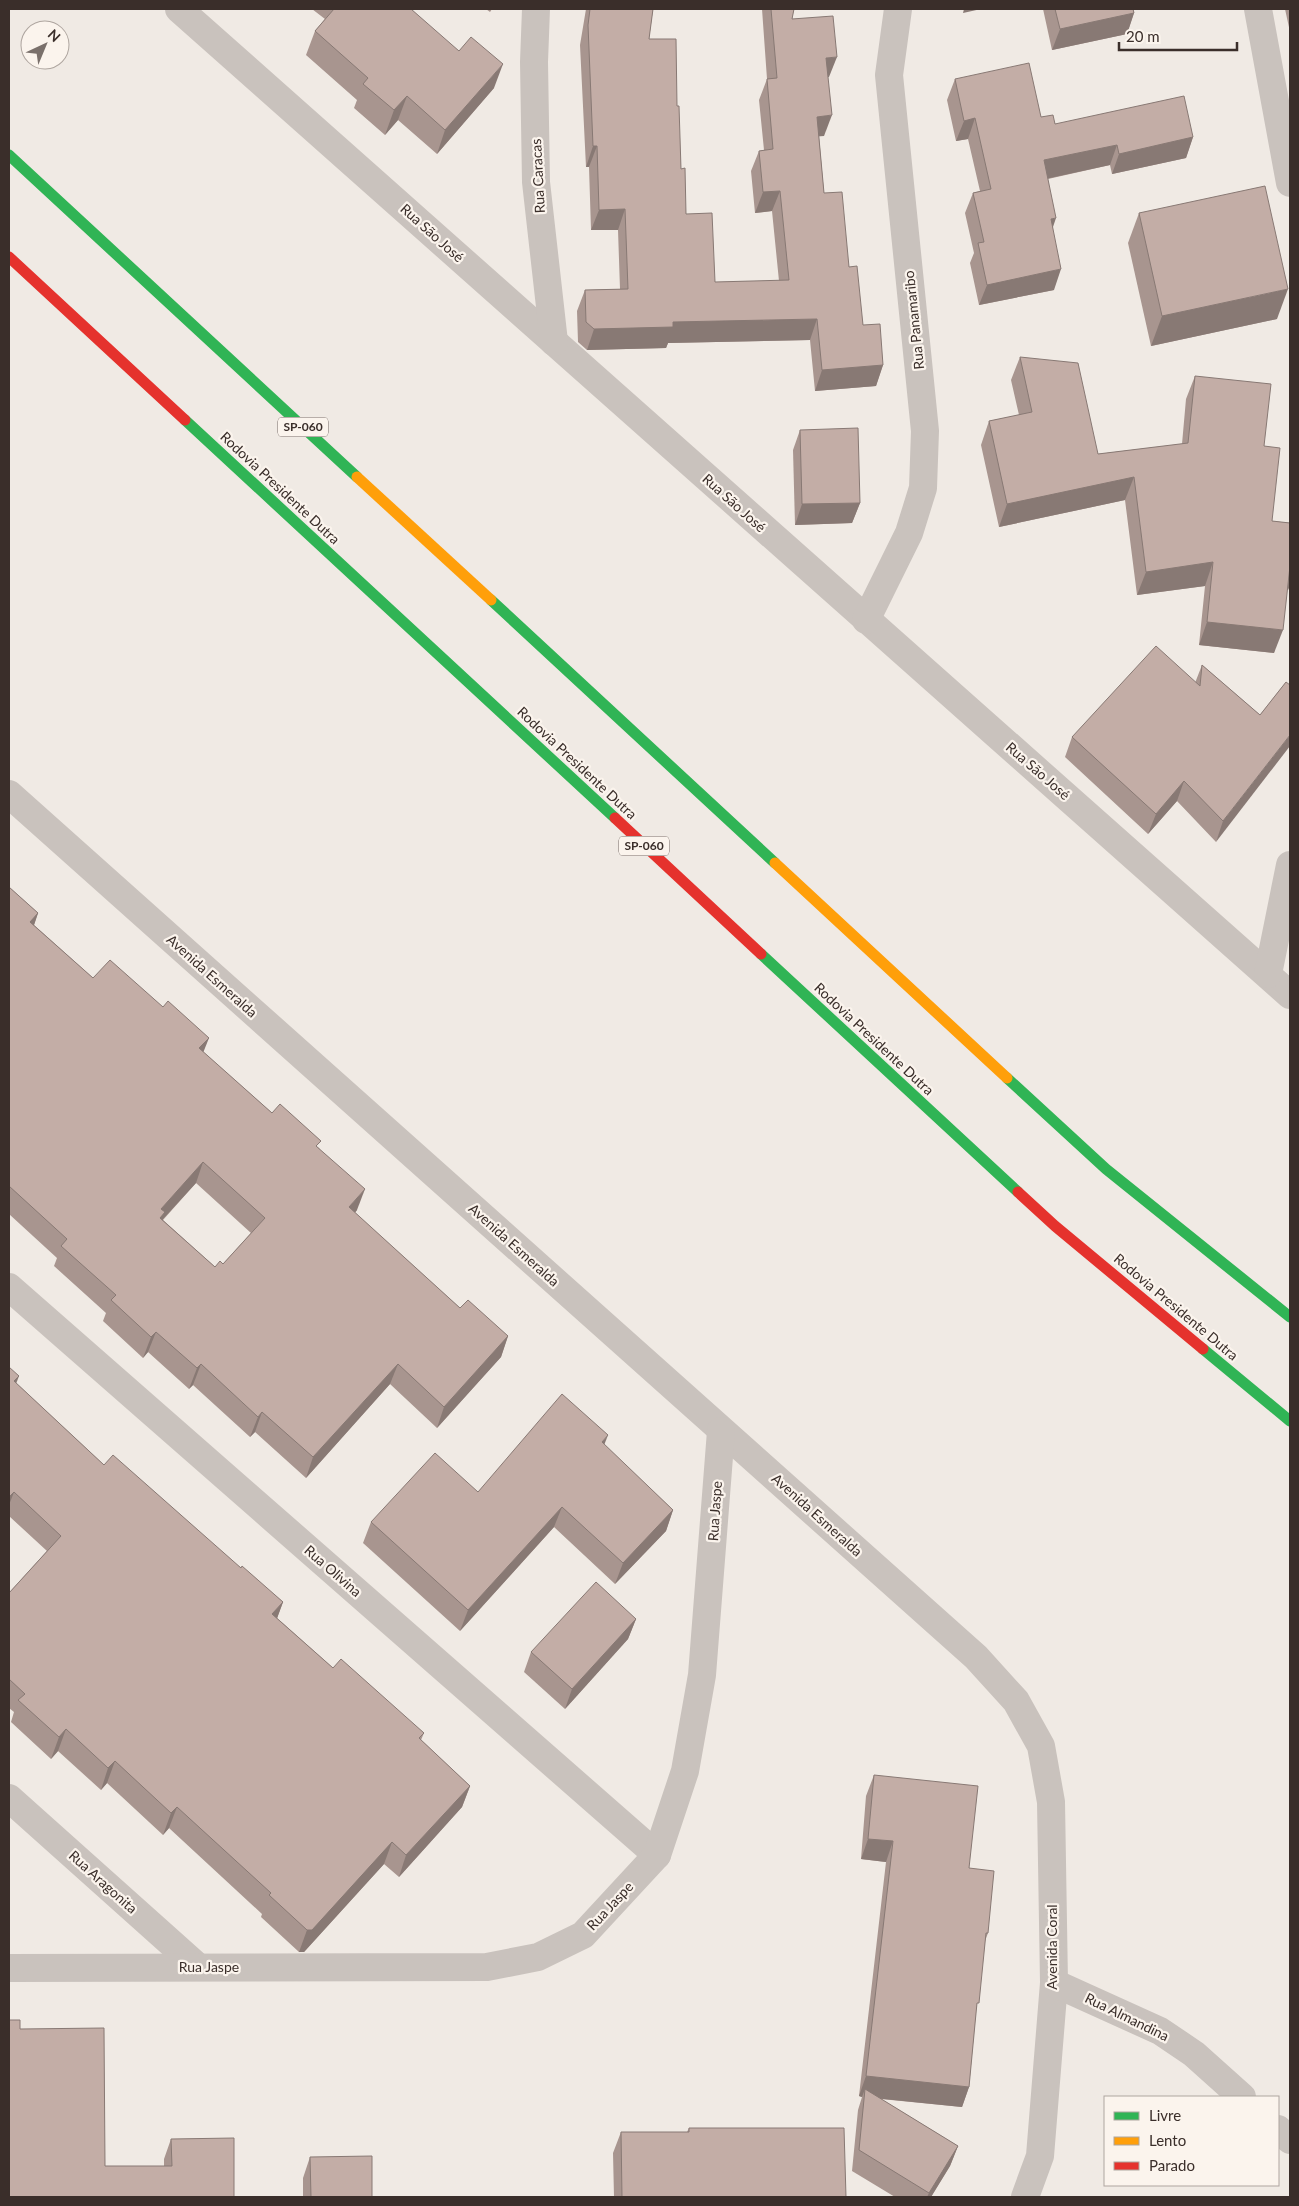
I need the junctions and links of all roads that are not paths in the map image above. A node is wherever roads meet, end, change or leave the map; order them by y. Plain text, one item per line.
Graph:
1 (179, 9) edge
2 (536, 9) edge
3 (898, 9) edge
4 (1258, 9) edge
5 (9, 155) edge
6 (1290, 183) edge
7 (9, 257) edge
8 (554, 342) junction
9 (866, 620) junction
10 (9, 794) edge
11 (1290, 865) edge
12 (1268, 974) junction
13 (1290, 996) edge
14 (9, 1287) edge
15 (1290, 1317) edge
16 (1290, 1422) edge
17 (721, 1431) junction
18 (1016, 1701) joint
19 (9, 1798) edge
20 (657, 1855) junction
21 (198, 1967) junction
22 (9, 1968) edge
23 (1054, 1983) junction
24 (1241, 2096) edge
25 (1279, 2129) edge
26 (1290, 2140) edge
27 (1025, 2197) edge

1 - 8 street, Rua São José
2 - 8 street, Rua Caracas
3 - 9 street, Rua Panamaribo
4 - 6 street
5 - 15 highway, SP-060
7 - 16 highway, Rodovia Presidente Dutra / SP-060
8 - 9 street, Rua São José
9 - 12 street, Rua São José
10 - 17 street, Avenida Esmeralda
11 - 12 street
12 - 13 street, Rua São José
14 - 20 street, Rua Olivina
17 - 18 street, Avenida Esmeralda
17 - 20 street, Rua Jaspe
18 - 23 street, Avenida Coral
19 - 21 street, Rua Aragonita
20 - 21 street, Rua Jaspe
21 - 22 street, Rua Jaspe
23 - 24 street, Rua Almandina
23 - 27 street, Avenida Coral
25 - 26 street

